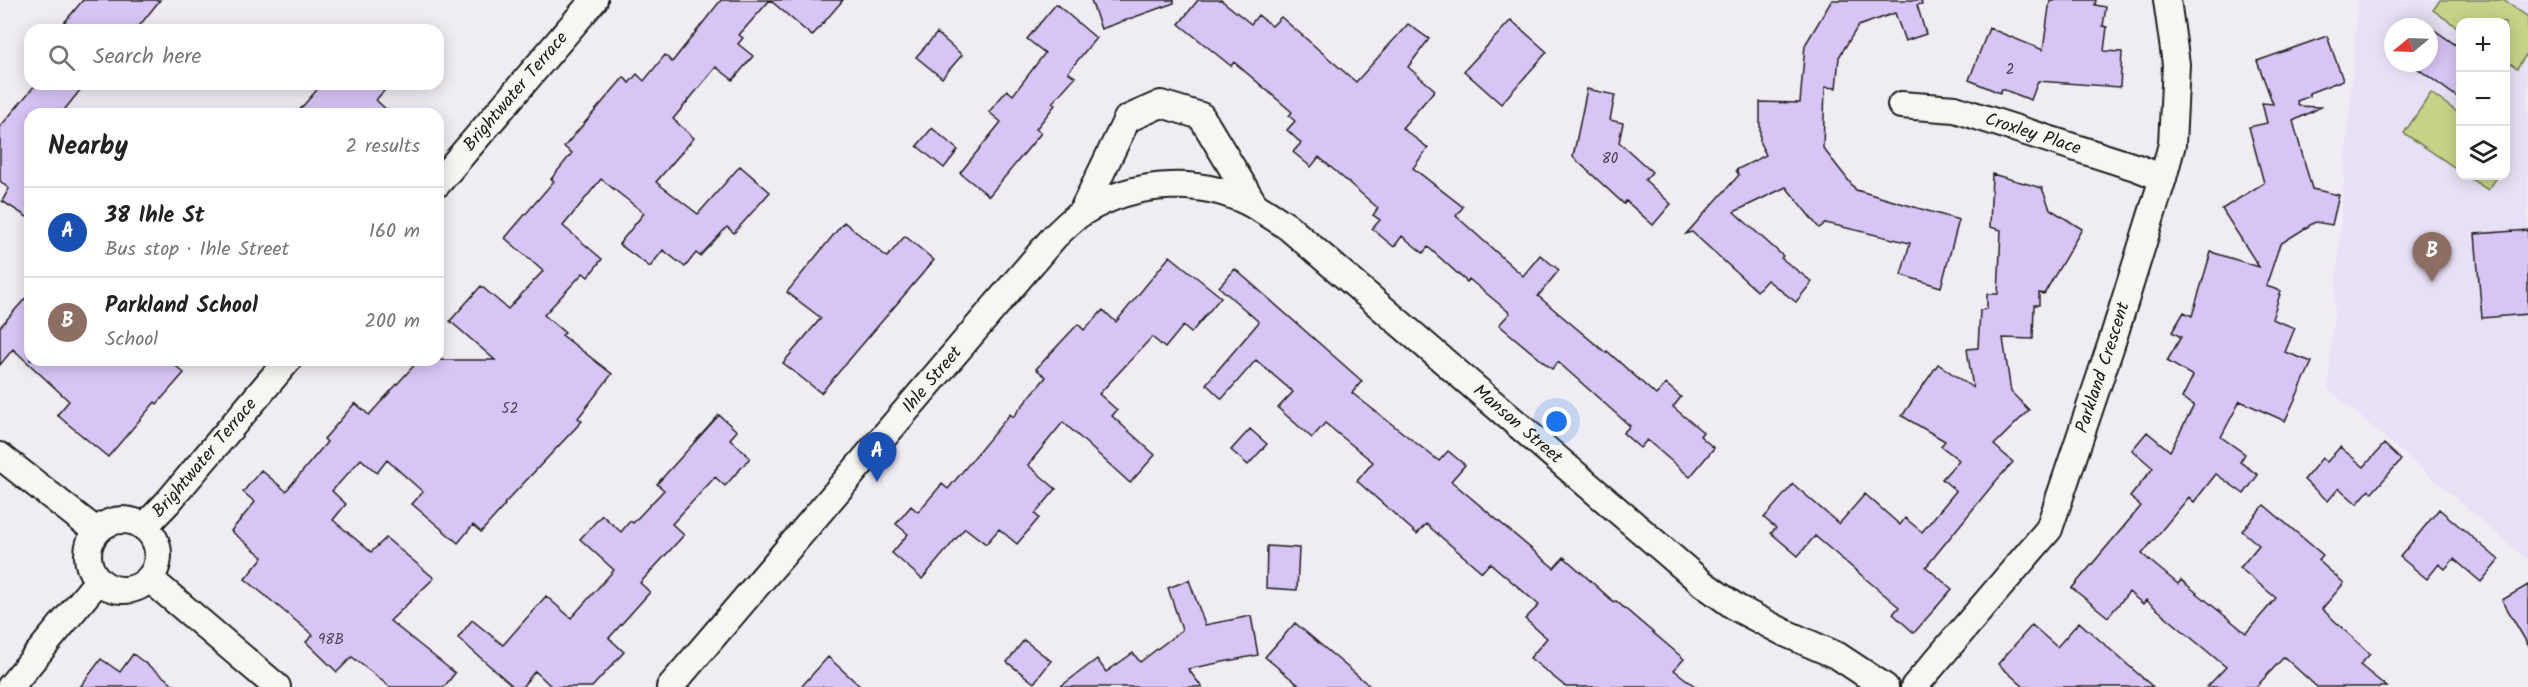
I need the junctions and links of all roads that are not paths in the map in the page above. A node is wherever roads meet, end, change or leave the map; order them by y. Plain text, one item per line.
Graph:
1 (594, 0) edge
2 (2167, 0) edge
3 (1901, 105) dead end
4 (444, 176) edge
5 (2163, 178) junction
6 (1147, 186) joint
7 (1255, 206) junction
8 (1082, 212) junction
9 (283, 366) edge
10 (0, 456) edge
11 (144, 527) junction
12 (96, 531) junction
13 (150, 579) junction
14 (98, 581) junction
15 (10, 687) edge
16 (277, 687) edge
17 (670, 687) edge
18 (1885, 687) edge
19 (1914, 687) edge

1 - 4 street, Brightwater Terrace
2 - 5 street, Parkland Crescent
3 - 5 street, Croxley Place
5 - 19 street, Parkland Crescent
6 - 7 street, Manson Street
6 - 8 street, Ihle Street
7 - 8 street
7 - 18 street, Manson Street
8 - 17 street, Ihle Street
9 - 11 street, Brightwater Terrace
10 - 12 street
11 - 12 street
11 - 13 street
12 - 14 street
13 - 14 street
13 - 16 street
14 - 15 street

